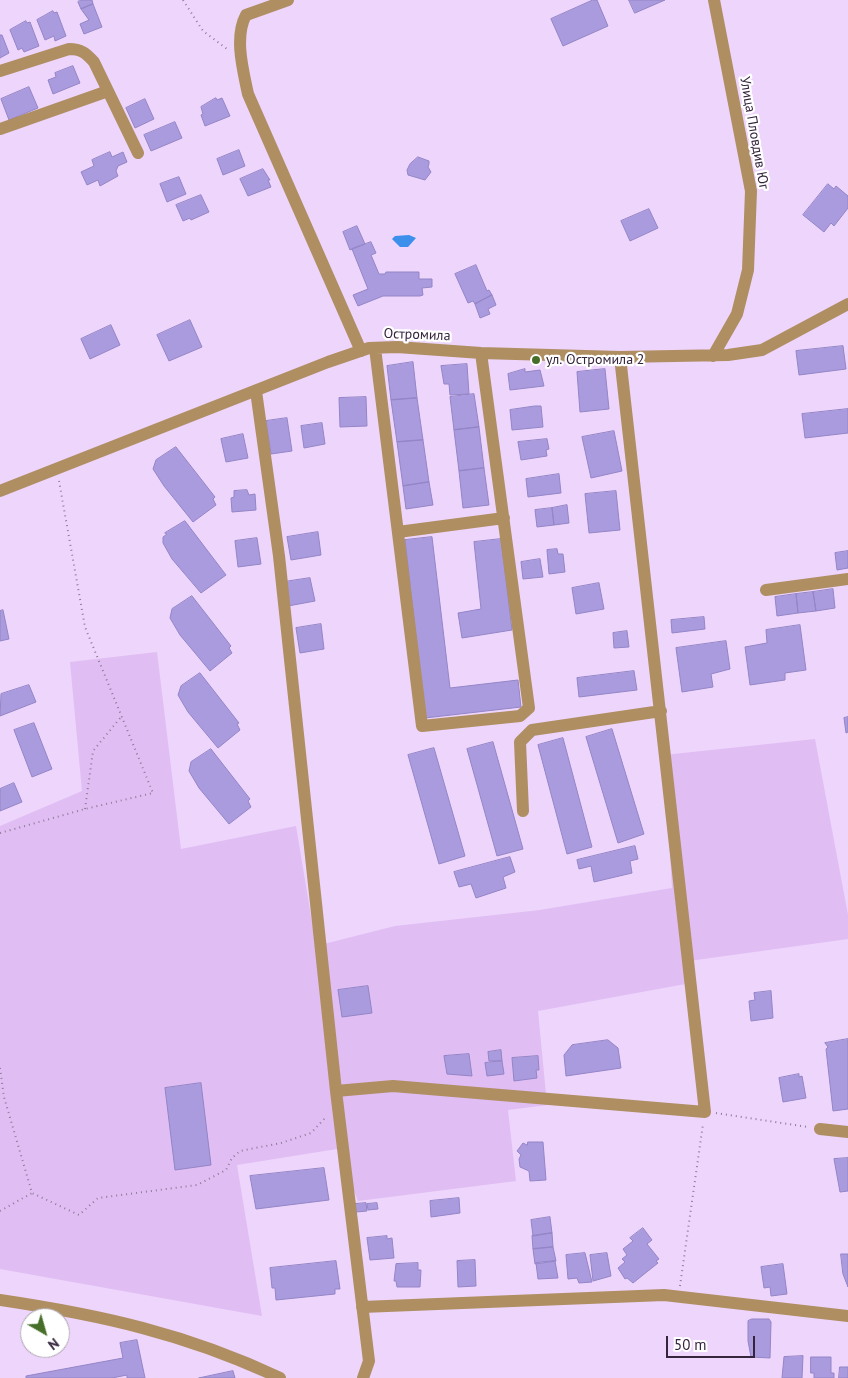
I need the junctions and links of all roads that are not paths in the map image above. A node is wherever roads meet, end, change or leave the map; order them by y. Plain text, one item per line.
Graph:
1 (288, 0) edge
2 (714, 0) edge
3 (0, 70) edge
4 (108, 91) junction
5 (0, 129) edge
6 (138, 153) dead end
7 (848, 304) edge
8 (375, 348) junction
9 (362, 351) junction
10 (481, 353) junction
11 (713, 356) junction
12 (620, 357) junction
13 (256, 391) junction
14 (0, 491) edge
15 (504, 518) junction
16 (398, 532) junction
17 (848, 578) edge
18 (766, 590) dead end
19 (661, 711) junction
20 (523, 811) dead end
21 (336, 1091) junction
22 (820, 1129) road end
23 (848, 1132) edge
24 (0, 1300) edge
25 (362, 1307) junction
26 (848, 1316) edge
27 (280, 1378) edge
28 (363, 1378) edge

1 - 9 street
2 - 11 street, Улица Пловдив Юг
3 - 4 street
4 - 5 street
4 - 6 street
7 - 11 street, Остромила
8 - 9 street, Остромила
8 - 10 street, Остромила
8 - 16 street
9 - 13 street, Остромила
10 - 12 street, Остромила
10 - 15 street
11 - 12 street, Остромила
12 - 19 street
13 - 14 street, Остромила
13 - 21 street
15 - 16 street
15 - 16 street
17 - 18 street
19 - 20 street
19 - 21 street
21 - 25 street
22 - 23 street
24 - 27 street
25 - 26 street
25 - 28 street

